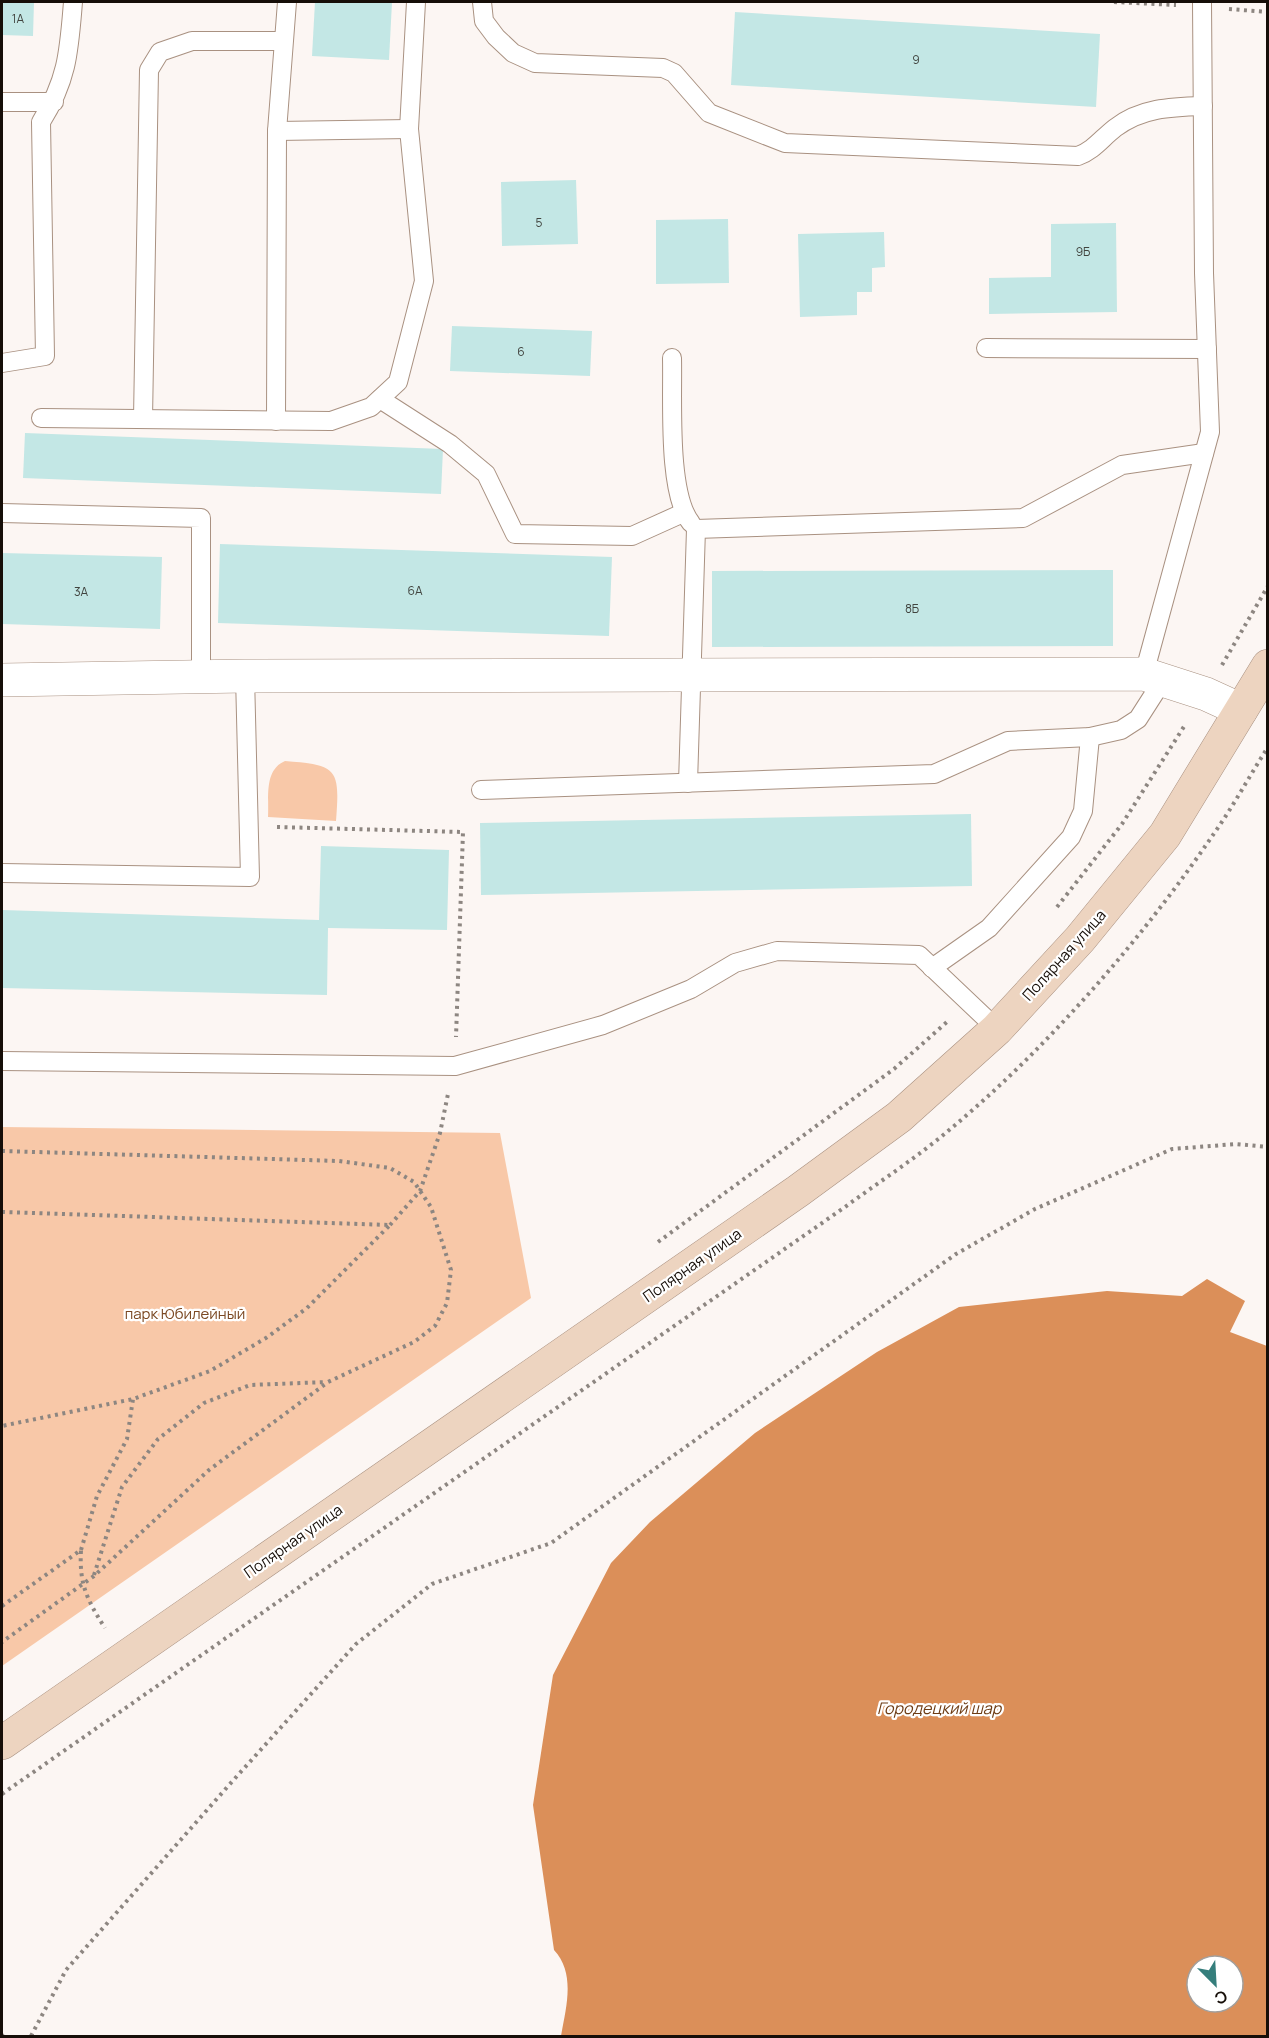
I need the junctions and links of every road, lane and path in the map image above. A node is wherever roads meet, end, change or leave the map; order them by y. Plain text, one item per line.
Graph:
1 (73, 2) edge
2 (287, 2) edge
3 (416, 2) edge
4 (482, 2) edge
5 (1202, 2) edge
6 (283, 41) junction
7 (2, 102) edge
8 (54, 102) junction
9 (1203, 106) junction
10 (409, 129) junction
11 (277, 131) junction
12 (986, 348) dead end
13 (1207, 349) junction
14 (672, 358) dead end
15 (2, 363) edge
16 (380, 399) junction
17 (41, 418) dead end
18 (143, 419) junction
19 (276, 421) junction
20 (1204, 453) junction
21 (2, 513) edge
22 (683, 513) junction
23 (696, 529) junction
24 (1268, 586) edge
25 (1268, 666) edge
26 (691, 675) junction
27 (245, 676) junction
28 (1153, 677) junction
29 (201, 678) junction
30 (2, 680) edge
31 (1206, 694) junction
32 (1240, 710) junction
33 (1090, 737) junction
34 (688, 783) junction
35 (482, 790) dead end
36 (249, 826) junction
37 (2, 873) edge
38 (1056, 908) dead end
39 (932, 968) junction
40 (968, 1003) junction
41 (997, 1029) junction
42 (2, 1061) edge
43 (455, 1066) junction
44 (1268, 1147) edge
45 (2, 1151) edge
46 (420, 1191) junction
47 (2, 1212) edge
48 (390, 1225) junction
49 (654, 1244) dead end
50 (328, 1382) junction
51 (133, 1399) junction
52 (2, 1426) edge
53 (81, 1550) junction
54 (94, 1576) junction
55 (82, 1585) junction
56 (2, 1606) edge
57 (115, 1622) dead end
58 (105, 1629) junction
59 (96, 1636) dead end
60 (2, 1642) edge
61 (2, 1743) edge
62 (31, 2037) edge

1 - 8 lane
2 - 6 lane
3 - 10 lane
4 - 9 lane
5 - 9 lane
6 - 11 lane
6 - 18 lane
7 - 8 lane
8 - 15 lane
9 - 13 lane
10 - 11 lane
10 - 16 lane
11 - 19 lane
12 - 13 lane
13 - 20 lane
14 - 22 lane
16 - 19 lane
16 - 22 lane
17 - 18 lane
18 - 19 lane
20 - 23 lane
20 - 28 lane
21 - 29 lane
22 - 23 lane
23 - 26 lane
24 - 31 path
25 - 32 main road, Полярная улица
26 - 27 street
26 - 28 street
26 - 34 lane
27 - 29 street
27 - 36 lane
28 - 31 street
28 - 33 lane
29 - 30 street
31 - 32 street
31 - 38 path
32 - 41 main road, Полярная улица
33 - 34 lane
33 - 39 lane
34 - 35 lane
36 - 37 lane
36 - 43 path
39 - 40 lane
39 - 43 lane
40 - 41 lane
40 - 49 path
41 - 61 main road, Полярная улица
42 - 43 lane
43 - 46 path
44 - 62 path
45 - 46 path
46 - 48 path
46 - 50 path
47 - 48 path
48 - 51 path
50 - 54 path
50 - 54 path
51 - 52 path
51 - 53 path
53 - 55 path
53 - 56 path
54 - 55 path
55 - 58 path
55 - 60 path
57 - 58 path
58 - 59 path

